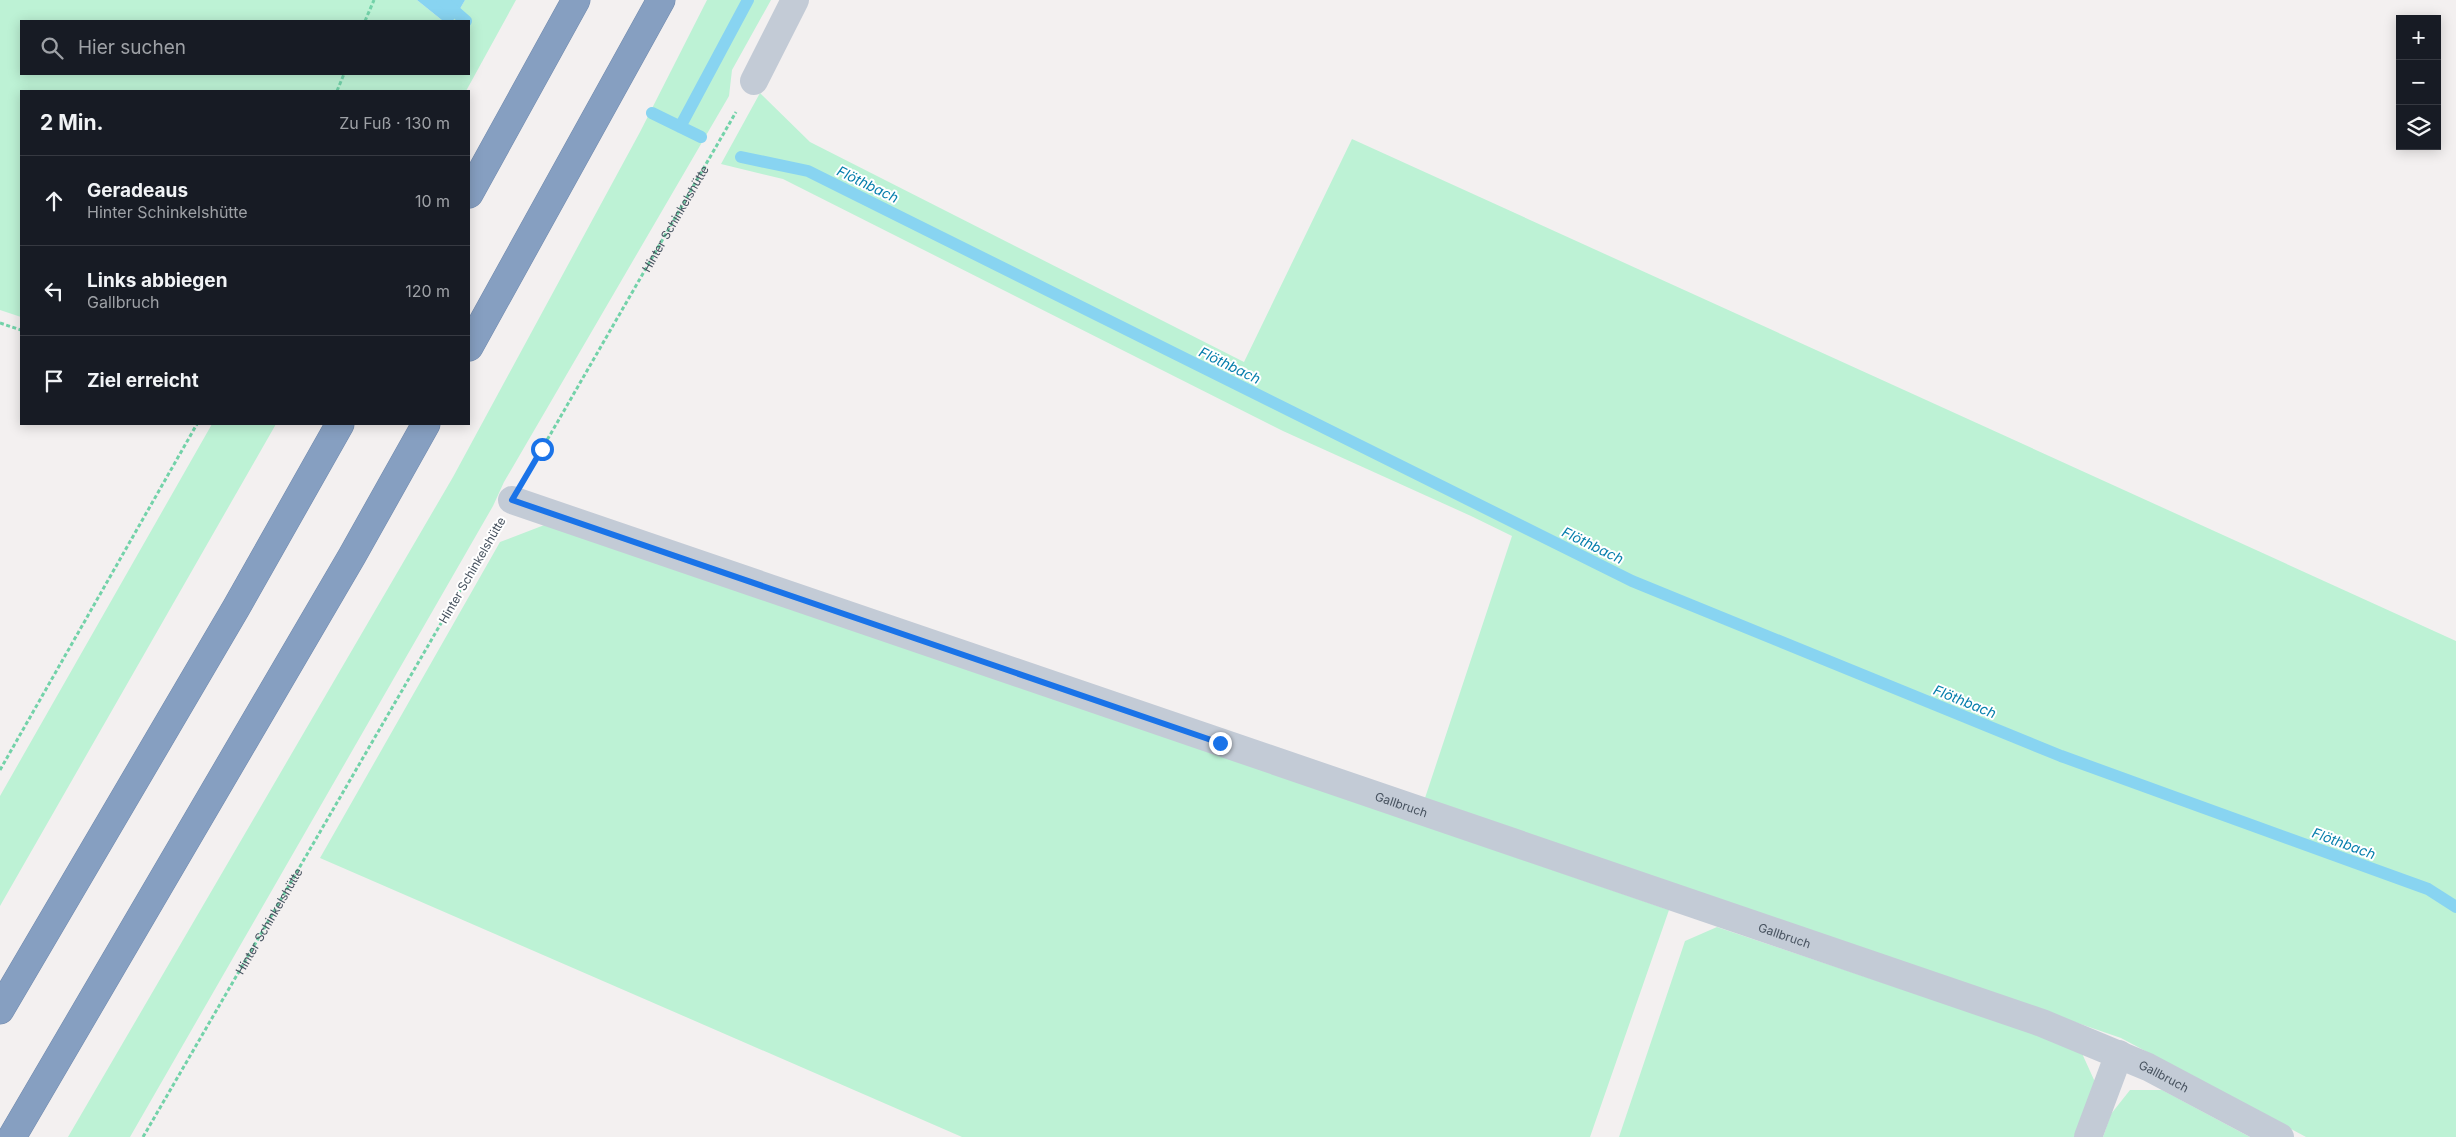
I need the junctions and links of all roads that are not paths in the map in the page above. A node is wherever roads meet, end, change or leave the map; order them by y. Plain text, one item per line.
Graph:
1 (576, 0) edge
2 (660, 0) edge
3 (795, 0) edge
4 (754, 80) road end
5 (470, 192) edge
6 (470, 346) edge
7 (339, 425) edge
8 (425, 425) edge
9 (512, 500) road end
10 (0, 1010) edge
11 (2119, 1054) junction
12 (12, 1137) edge
13 (2088, 1137) edge
14 (2280, 1137) edge

1 - 5 highway
2 - 6 highway
3 - 4 street
7 - 10 highway
8 - 12 highway
9 - 11 street, Gallbruch
11 - 13 street
11 - 14 street, Gallbruch

